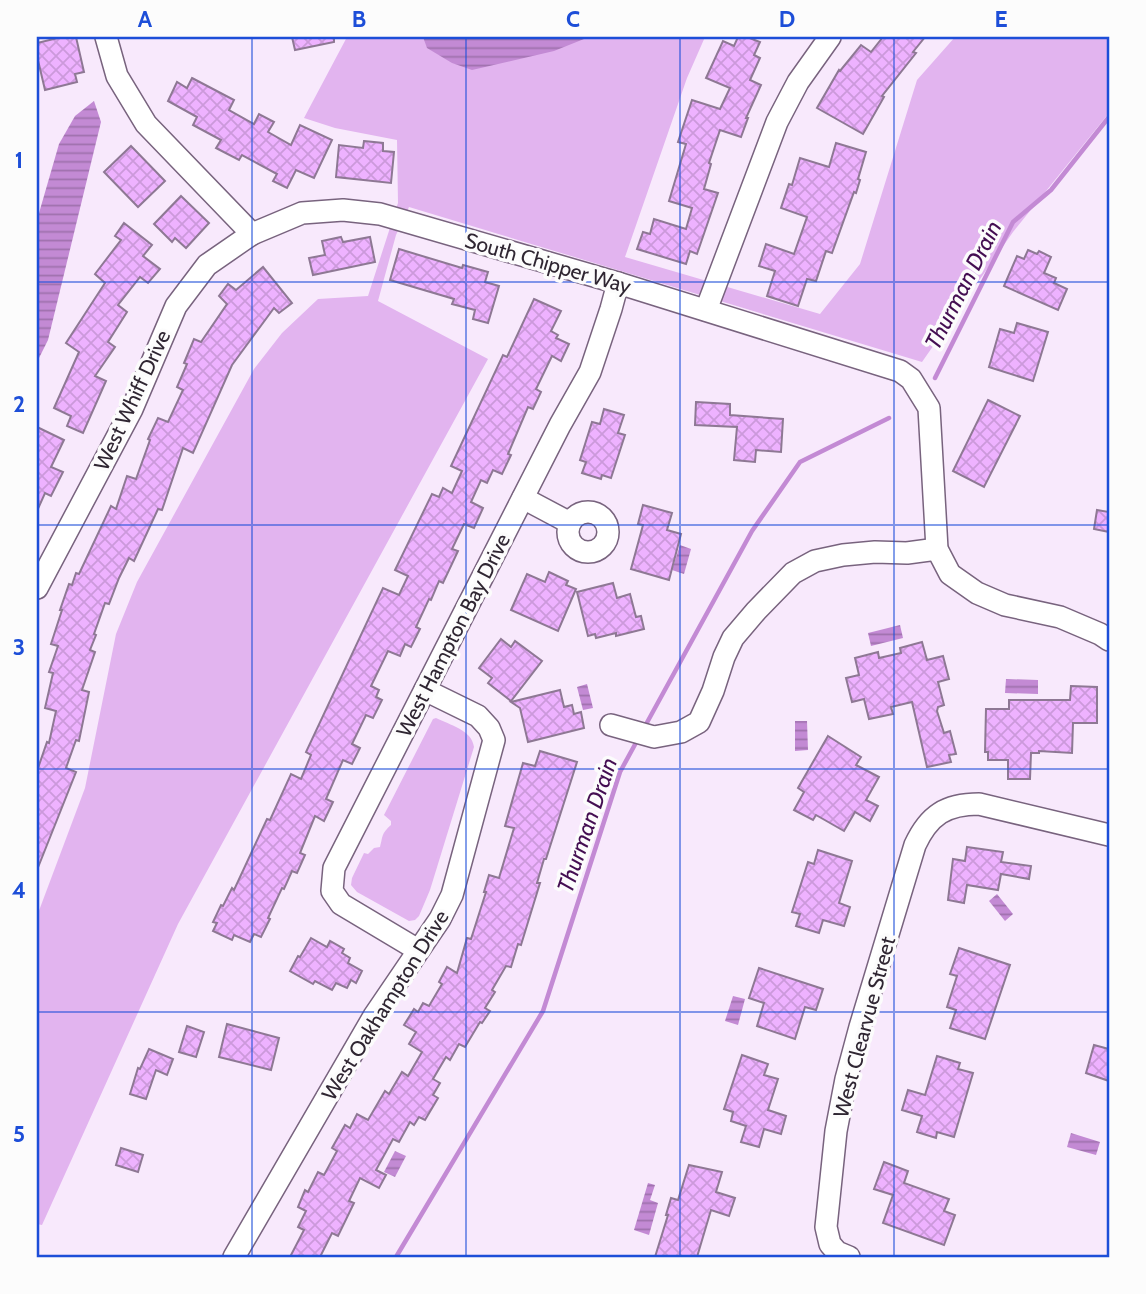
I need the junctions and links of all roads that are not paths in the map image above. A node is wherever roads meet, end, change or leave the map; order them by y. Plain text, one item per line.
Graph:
1 (106, 37) edge
2 (830, 37) edge
3 (252, 234) junction
4 (618, 283) junction
5 (706, 310) junction
6 (523, 498) junction
7 (570, 523) dead end
8 (937, 549) junction
9 (37, 588) edge
10 (1109, 640) edge
11 (425, 690) junction
12 (611, 725) dead end
13 (1109, 835) edge
14 (418, 950) junction
15 (234, 1257) edge
16 (849, 1257) edge

1 - 3 street
2 - 5 street
3 - 4 street, South Chipper Way
3 - 9 street, West Whiff Drive
4 - 5 street, South Chipper Way
4 - 6 street, West Hampton Bay Drive
5 - 8 street, South Chipper Way
6 - 7 street
6 - 11 street, West Hampton Bay Drive
8 - 10 street
8 - 12 street
11 - 14 street, West Oakhampton Drive
11 - 14 street, West Hampton Bay Drive
13 - 16 street, West Clearvue Street
14 - 15 street, West Oakhampton Drive

